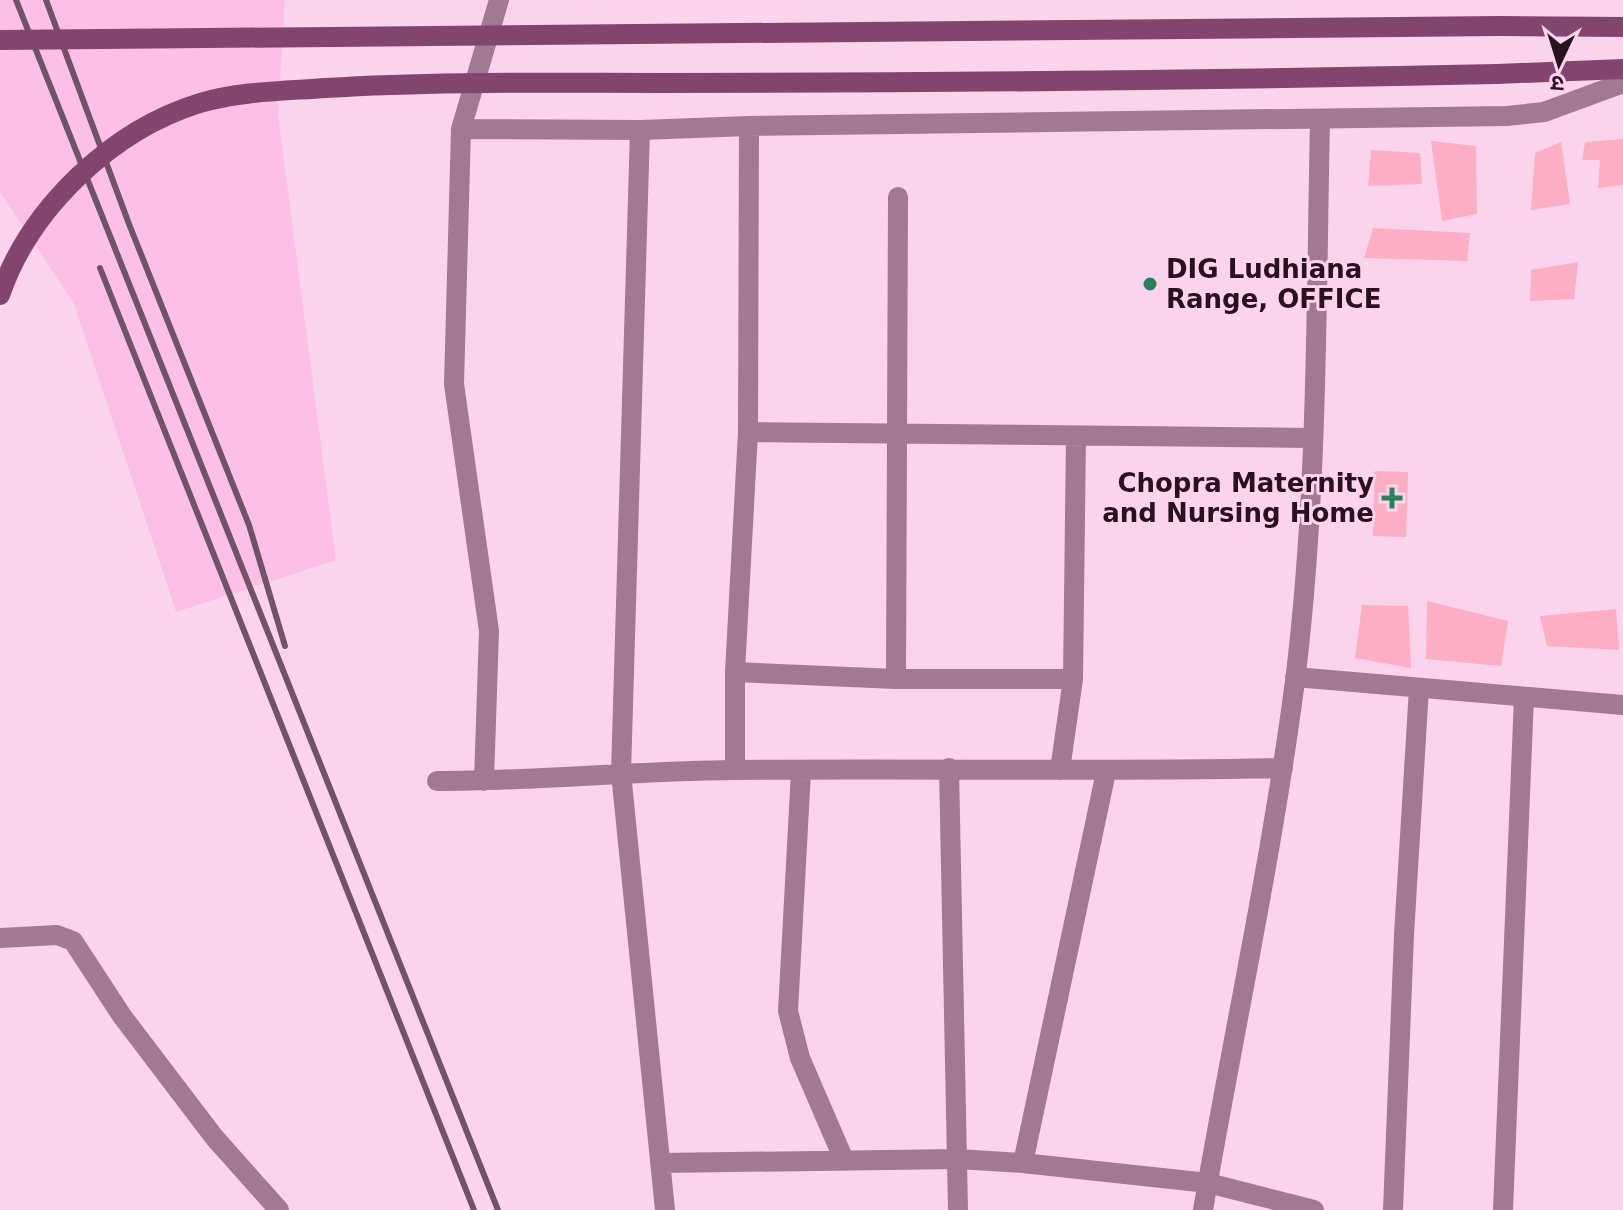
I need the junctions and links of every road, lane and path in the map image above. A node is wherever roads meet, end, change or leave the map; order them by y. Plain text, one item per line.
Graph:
1 (498, 5) edge
2 (1623, 27) edge
3 (0, 40) edge
4 (1623, 69) edge
5 (1623, 83) edge
6 (1320, 120) junction
7 (749, 126) junction
8 (461, 129) junction
9 (640, 130) junction
10 (898, 197) dead end
11 (0, 295) edge
12 (748, 432) junction
13 (896, 436) junction
14 (1076, 436) junction
15 (1313, 438) junction
16 (735, 672) junction
17 (1295, 677) junction
18 (896, 679) junction
19 (1073, 679) junction
20 (1419, 688) junction
21 (1524, 697) junction
22 (1623, 705) edge
23 (949, 768) junction
24 (1283, 768) junction
25 (735, 770) junction
26 (1060, 770) junction
27 (801, 772) junction
28 (1106, 772) junction
29 (621, 773) junction
30 (437, 781) dead end
31 (484, 781) junction
32 (0, 938) edge
33 (958, 1159) junction
34 (844, 1160) junction
35 (660, 1163) junction
36 (1023, 1163) junction
37 (1208, 1183) junction
38 (279, 1210) edge
39 (665, 1210) edge
40 (958, 1210) edge
41 (1203, 1210) edge
42 (1314, 1210) edge
43 (1393, 1210) edge
44 (1503, 1210) edge

1 - 8 street
2 - 3 street, bridge
4 - 11 street, bridge
5 - 6 street
6 - 7 street
6 - 15 street
7 - 9 street
7 - 12 street
8 - 9 street
8 - 31 street
9 - 29 street
10 - 13 street
12 - 13 street
12 - 16 street
13 - 14 street
13 - 18 street
14 - 15 street
14 - 19 street
15 - 17 street
16 - 18 street
16 - 25 street
17 - 20 street
17 - 24 street
18 - 19 street
19 - 26 street
20 - 21 street
20 - 43 street
21 - 22 street
21 - 44 street
23 - 26 street
23 - 27 street
23 - 33 street
24 - 28 street
24 - 37 street
25 - 27 street
25 - 29 street
26 - 28 street
27 - 34 street
28 - 36 street
29 - 31 street
29 - 35 street
30 - 31 street
32 - 38 street
33 - 34 street
33 - 36 street
33 - 40 street
34 - 35 street
35 - 39 street
36 - 37 street
37 - 41 street
37 - 42 street

